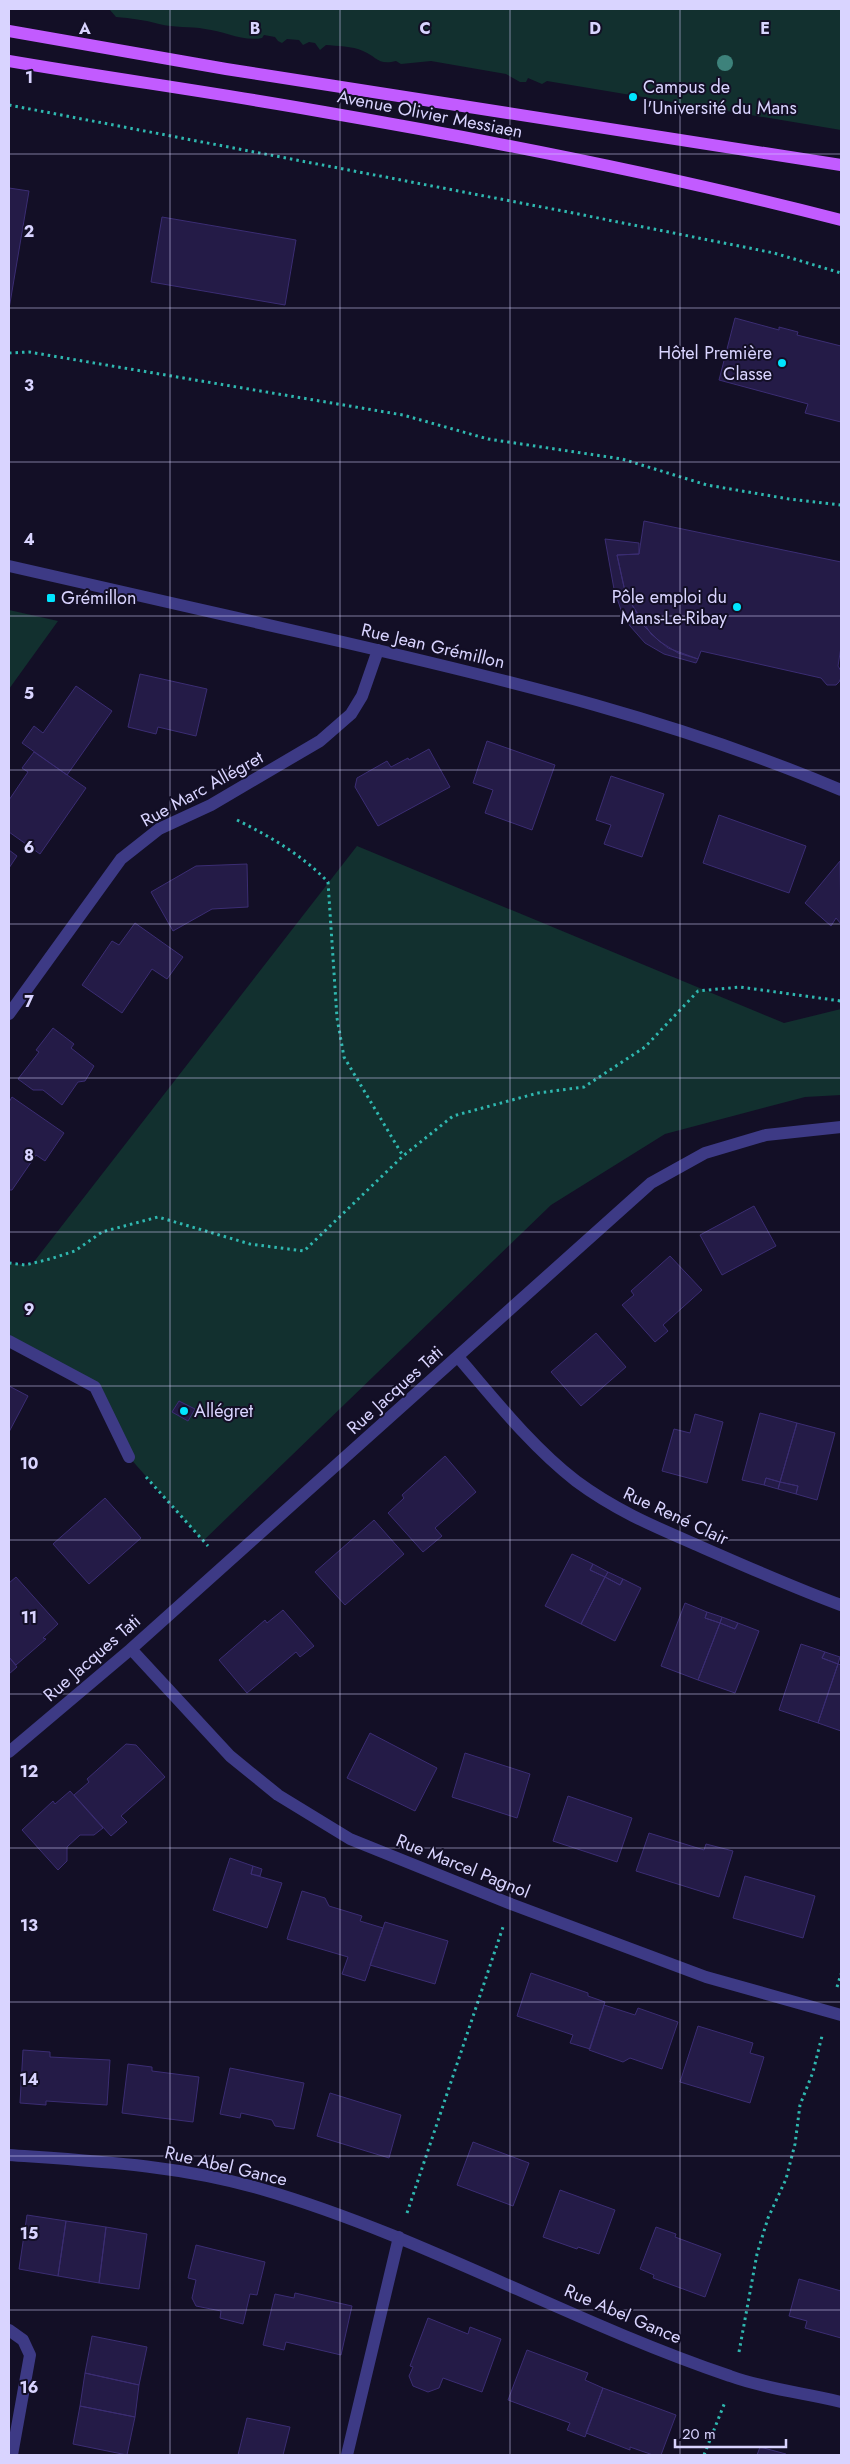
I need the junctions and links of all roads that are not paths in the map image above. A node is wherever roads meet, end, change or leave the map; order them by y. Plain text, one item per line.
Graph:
1 (9, 31) edge
2 (9, 61) edge
3 (841, 165) edge
4 (841, 220) edge
5 (9, 566) edge
6 (378, 650) junction
7 (841, 790) edge
8 (9, 1014) edge
9 (841, 1127) edge
10 (9, 1341) edge
11 (458, 1357) junction
12 (129, 1457) road end
13 (841, 1605) edge
14 (131, 1649) junction
15 (9, 1752) edge
16 (841, 2015) edge
17 (9, 2155) edge
18 (399, 2237) junction
19 (9, 2330) edge
20 (841, 2402) edge
21 (12, 2455) edge
22 (347, 2455) edge

1 - 3 main road, Avenue Olivier Messiaen
2 - 4 main road, Avenue Olivier Messiaen
5 - 6 street, Rue Jean Grémillon
6 - 7 street, Rue Jean Grémillon
6 - 8 street, Rue Marc Allégret
9 - 11 street, Rue Jacques Tati
10 - 12 street
11 - 13 street, Rue René Clair
11 - 14 street, Rue Jacques Tati
14 - 15 street, Rue Jacques Tati
14 - 16 street, Rue Marcel Pagnol
17 - 18 street, Rue Abel Gance
18 - 20 street, Rue Abel Gance
18 - 22 street
19 - 21 street

